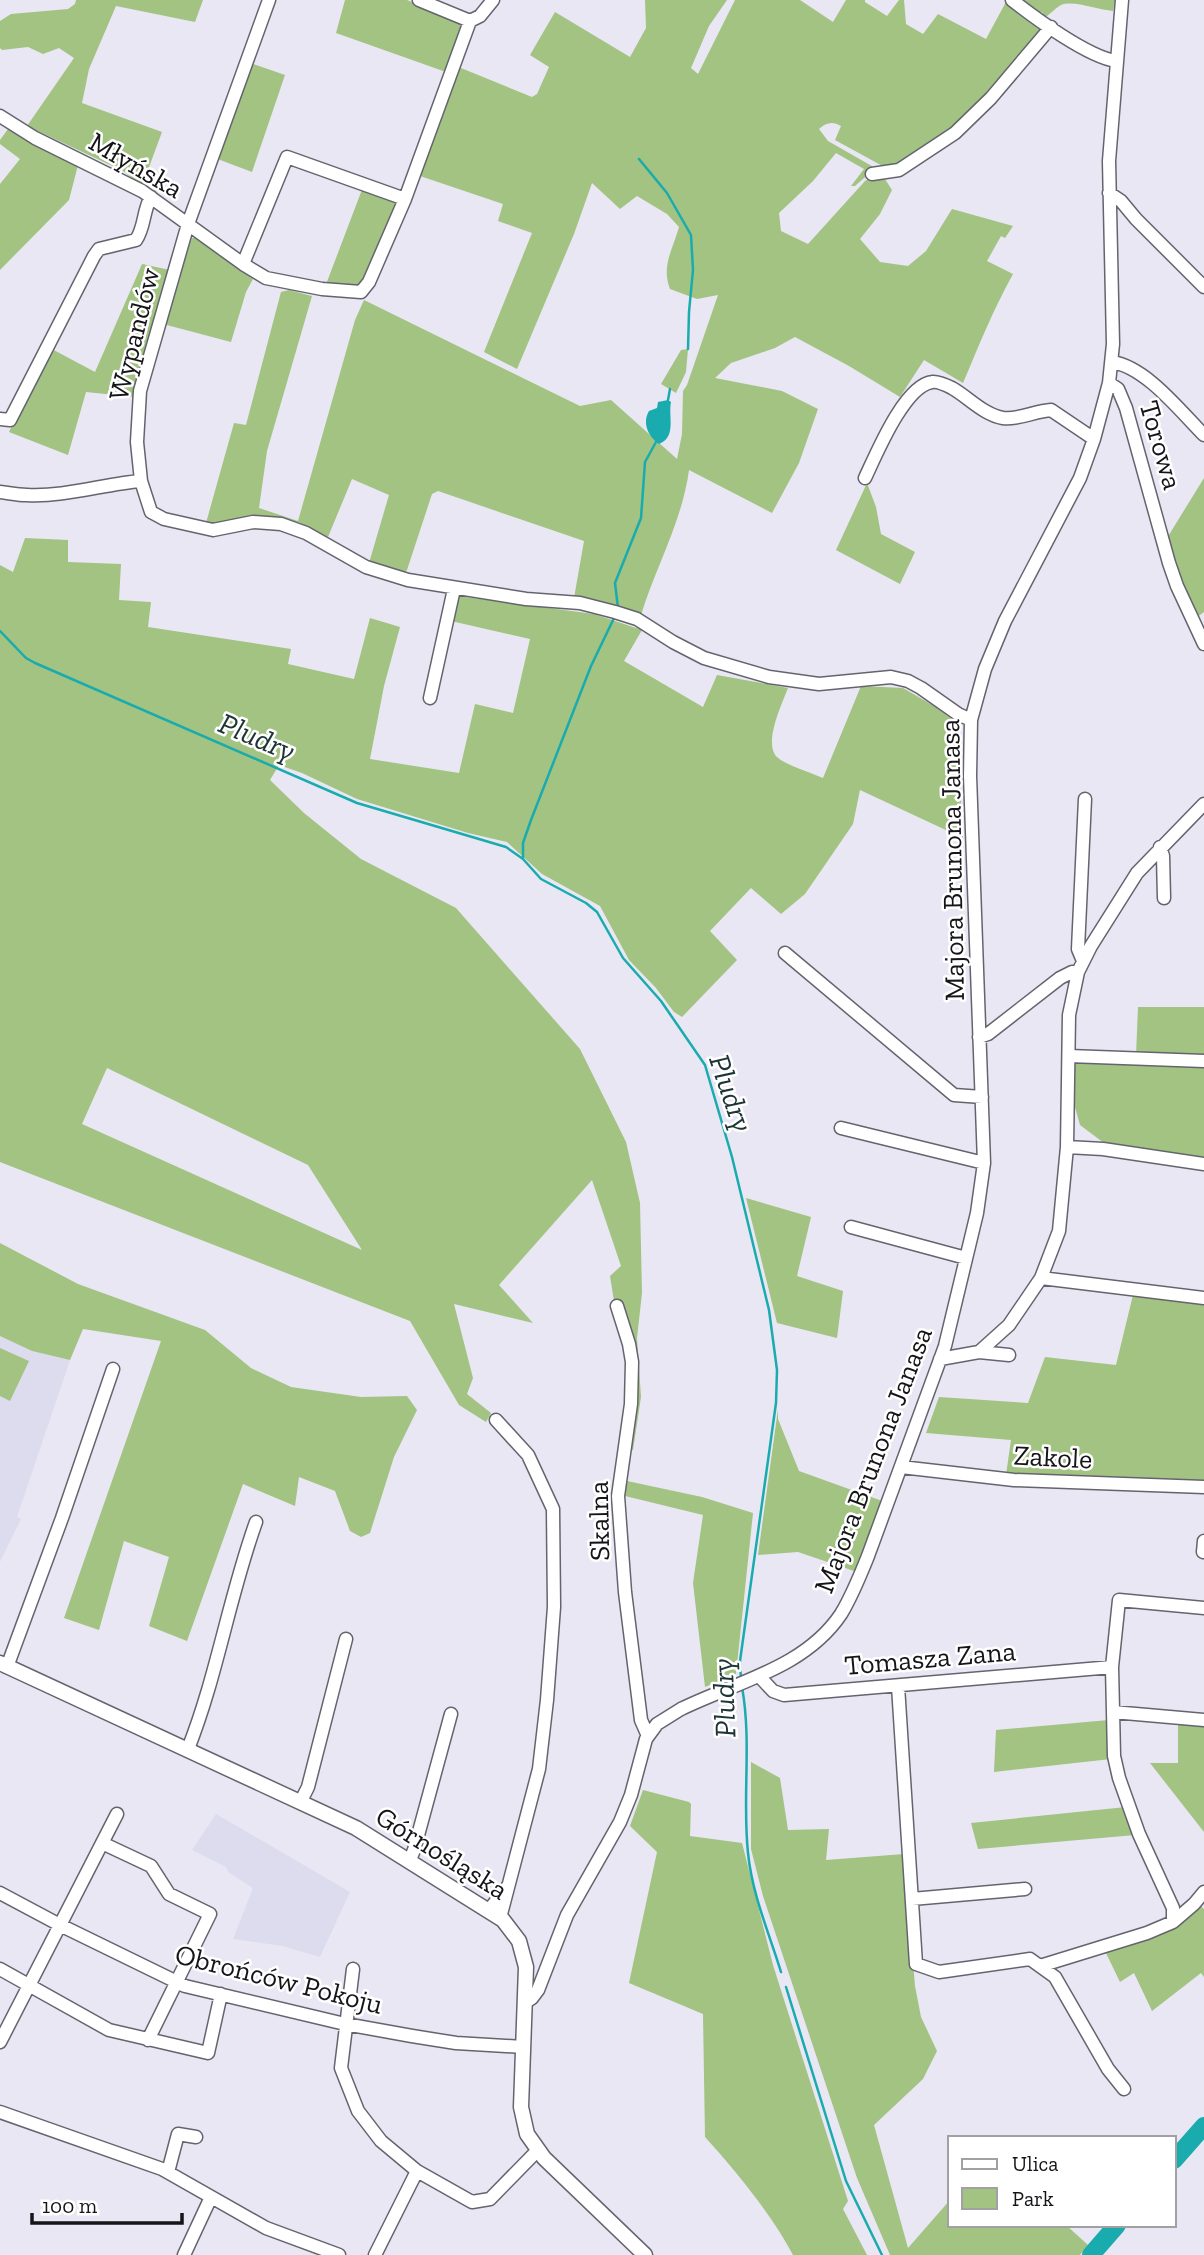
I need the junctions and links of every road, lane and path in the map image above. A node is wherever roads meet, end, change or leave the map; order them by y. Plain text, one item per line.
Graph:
1 (269, 0) edge
2 (419, 0) edge
3 (493, 0) edge
4 (1012, 0) edge
5 (1122, 0) edge
6 (469, 23) junction
7 (1051, 27) junction
8 (1116, 61) junction
9 (0, 116) edge
10 (872, 174) dead end
11 (1109, 193) junction
12 (151, 197) junction
13 (405, 199) junction
14 (187, 224) junction
15 (243, 264) junction
16 (1204, 287) edge
17 (1112, 362) junction
18 (1109, 383) junction
19 (0, 419) edge
20 (1204, 435) edge
21 (1094, 439) junction
22 (864, 478) dead end
23 (141, 481) junction
24 (0, 492) edge
25 (454, 589) junction
26 (1204, 644) edge
27 (430, 698) dead end
28 (971, 720) junction
29 (1085, 799) dead end
30 (1204, 804) edge
31 (1160, 847) junction
32 (1164, 898) dead end
33 (785, 953) dead end
34 (1080, 966) junction
35 (979, 1037) junction
36 (1069, 1056) junction
37 (1204, 1061) edge
38 (982, 1097) junction
39 (841, 1128) dead end
40 (1067, 1147) junction
41 (984, 1163) junction
42 (1204, 1164) edge
43 (851, 1227) dead end
44 (966, 1258) junction
45 (1041, 1278) junction
46 (1204, 1298) edge
47 (617, 1306) dead end
48 (979, 1352) junction
49 (1009, 1355) dead end
50 (940, 1359) junction
51 (113, 1369) dead end
52 (496, 1420) dead end
53 (901, 1467) junction
54 (1204, 1487) edge
55 (257, 1522) dead end
56 (1204, 1541) edge
57 (1203, 1552) edge
58 (1204, 1608) edge
59 (346, 1639) dead end
60 (4, 1665) edge
61 (1112, 1667) junction
62 (755, 1677) junction
63 (898, 1686) junction
64 (1113, 1712) junction
65 (451, 1714) dead end
66 (1204, 1720) edge
67 (648, 1736) junction
68 (188, 1749) junction
69 (302, 1801) junction
70 (117, 1814) dead end
71 (102, 1843) junction
72 (410, 1860) junction
73 (1025, 1889) dead end
74 (1204, 1892) edge
75 (0, 1893) edge
76 (912, 1899) junction
77 (495, 1914) junction
78 (1173, 1922) junction
79 (60, 1925) junction
80 (1040, 1966) junction
81 (0, 1969) edge
82 (353, 1969) dead end
83 (175, 1983) junction
84 (29, 1985) junction
85 (221, 1994) junction
86 (526, 2002) junction
87 (345, 2024) junction
88 (148, 2040) junction
89 (0, 2042) edge
90 (523, 2047) junction
91 (1124, 2089) dead end
92 (0, 2112) edge
93 (196, 2137) dead end
94 (538, 2150) junction
95 (417, 2171) junction
96 (168, 2172) junction
97 (211, 2197) junction
98 (184, 2255) edge
99 (339, 2255) edge
100 (374, 2255) edge
101 (645, 2255) edge

1 - 14 street, Wypandów
2 - 6 street
3 - 6 street
4 - 7 street
5 - 8 street, Majora Brunona Janasa
6 - 13 street, Młyńska
7 - 8 street
7 - 10 street
8 - 11 street, Majora Brunona Janasa
9 - 12 street, Młyńska
11 - 16 street
11 - 17 street, Majora Brunona Janasa
12 - 14 street, Młyńska
12 - 19 street
13 - 15 street, Młyńska
13 - 15 street
14 - 15 street, Młyńska
14 - 23 street, Wypandów
17 - 18 street, Majora Brunona Janasa
17 - 20 street
18 - 21 street, Majora Brunona Janasa
18 - 26 street, Torowa
21 - 22 street
21 - 28 street, Majora Brunona Janasa
23 - 24 street
23 - 25 street, Wypandów
25 - 27 street
25 - 28 street, Wypandów
28 - 35 street, Majora Brunona Janasa
29 - 34 street
30 - 31 street
31 - 32 street
31 - 34 street
33 - 38 street
34 - 35 street
34 - 36 street
35 - 38 street, Majora Brunona Janasa
36 - 37 street
36 - 40 street
38 - 41 street, Majora Brunona Janasa
39 - 41 street
40 - 42 street
40 - 45 street
41 - 44 street, Majora Brunona Janasa
43 - 44 street
44 - 50 street, Majora Brunona Janasa
45 - 46 street
45 - 48 street
47 - 67 street, Skalna
48 - 49 street
48 - 50 street
50 - 53 street, Majora Brunona Janasa
51 - 60 street
52 - 77 street
53 - 54 street, Zakole
53 - 62 street, Majora Brunona Janasa
55 - 68 street
56 - 57 street
58 - 61 street
59 - 69 street
60 - 68 street, Górnośląska
61 - 63 street, Tomasza Zana
61 - 64 street
62 - 63 street, Tomasza Zana
62 - 67 street, Majora Brunona Janasa
63 - 76 street
64 - 66 street
64 - 78 street
65 - 72 street
67 - 86 street, Majora Brunona Janasa
68 - 69 street, Górnośląska
69 - 72 street, Górnośląska
70 - 71 street
71 - 79 street
71 - 83 street
72 - 77 street, Górnośląska
73 - 76 street
74 - 78 street
75 - 79 street, Obrońców Pokoju
76 - 80 street
77 - 86 street, Górnośląska
78 - 80 street
79 - 83 street, Obrońców Pokoju
79 - 84 street
80 - 91 street
81 - 84 street
82 - 87 street
83 - 85 street, Obrońców Pokoju
83 - 88 street
84 - 88 street
84 - 89 street
85 - 87 street, Obrońców Pokoju
85 - 88 street
86 - 90 street, Górnośląska
87 - 90 street, Obrońców Pokoju
87 - 95 street
90 - 94 street, Górnośląska
92 - 96 street
93 - 96 street
94 - 95 street
94 - 101 street, Górnośląska
95 - 100 street
96 - 97 street
97 - 98 street
97 - 99 street

